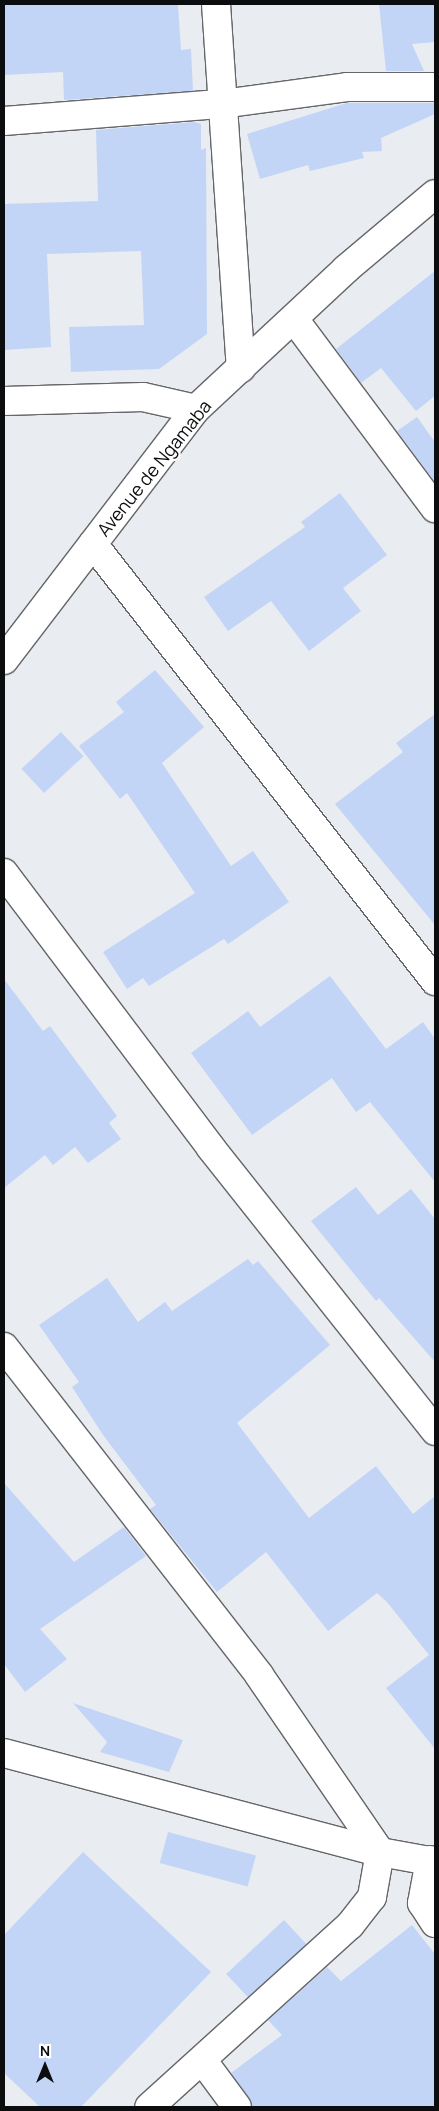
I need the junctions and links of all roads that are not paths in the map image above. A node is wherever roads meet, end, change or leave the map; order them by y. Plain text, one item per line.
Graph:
1 (216, 4) edge
2 (435, 88) edge
3 (222, 104) junction
4 (4, 121) edge
5 (435, 194) edge
6 (294, 319) junction
7 (241, 368) junction
8 (4, 401) edge
9 (196, 409) junction
10 (435, 508) edge
11 (93, 544) junction
12 (4, 660) edge
13 (4, 873) edge
14 (435, 981) edge
15 (4, 1347) edge
16 (435, 1431) edge
17 (4, 1752) edge
18 (380, 1852) junction
19 (432, 1861) edge
20 (435, 1923) edge
21 (203, 2061) junction
22 (149, 2107) edge
23 (237, 2107) edge

1 - 3 street
2 - 3 street
3 - 4 street
3 - 7 street
5 - 6 street, Avenue de Ngamaba
6 - 7 street, Avenue de Ngamaba
6 - 10 street
7 - 9 street, Avenue de Ngamaba
8 - 9 street
9 - 11 street, Avenue de Ngamaba
11 - 12 street, Avenue de Ngamaba
11 - 14 street
13 - 16 street
15 - 18 street
17 - 18 street
18 - 19 street
18 - 21 street
19 - 20 street
21 - 22 street
21 - 23 street

